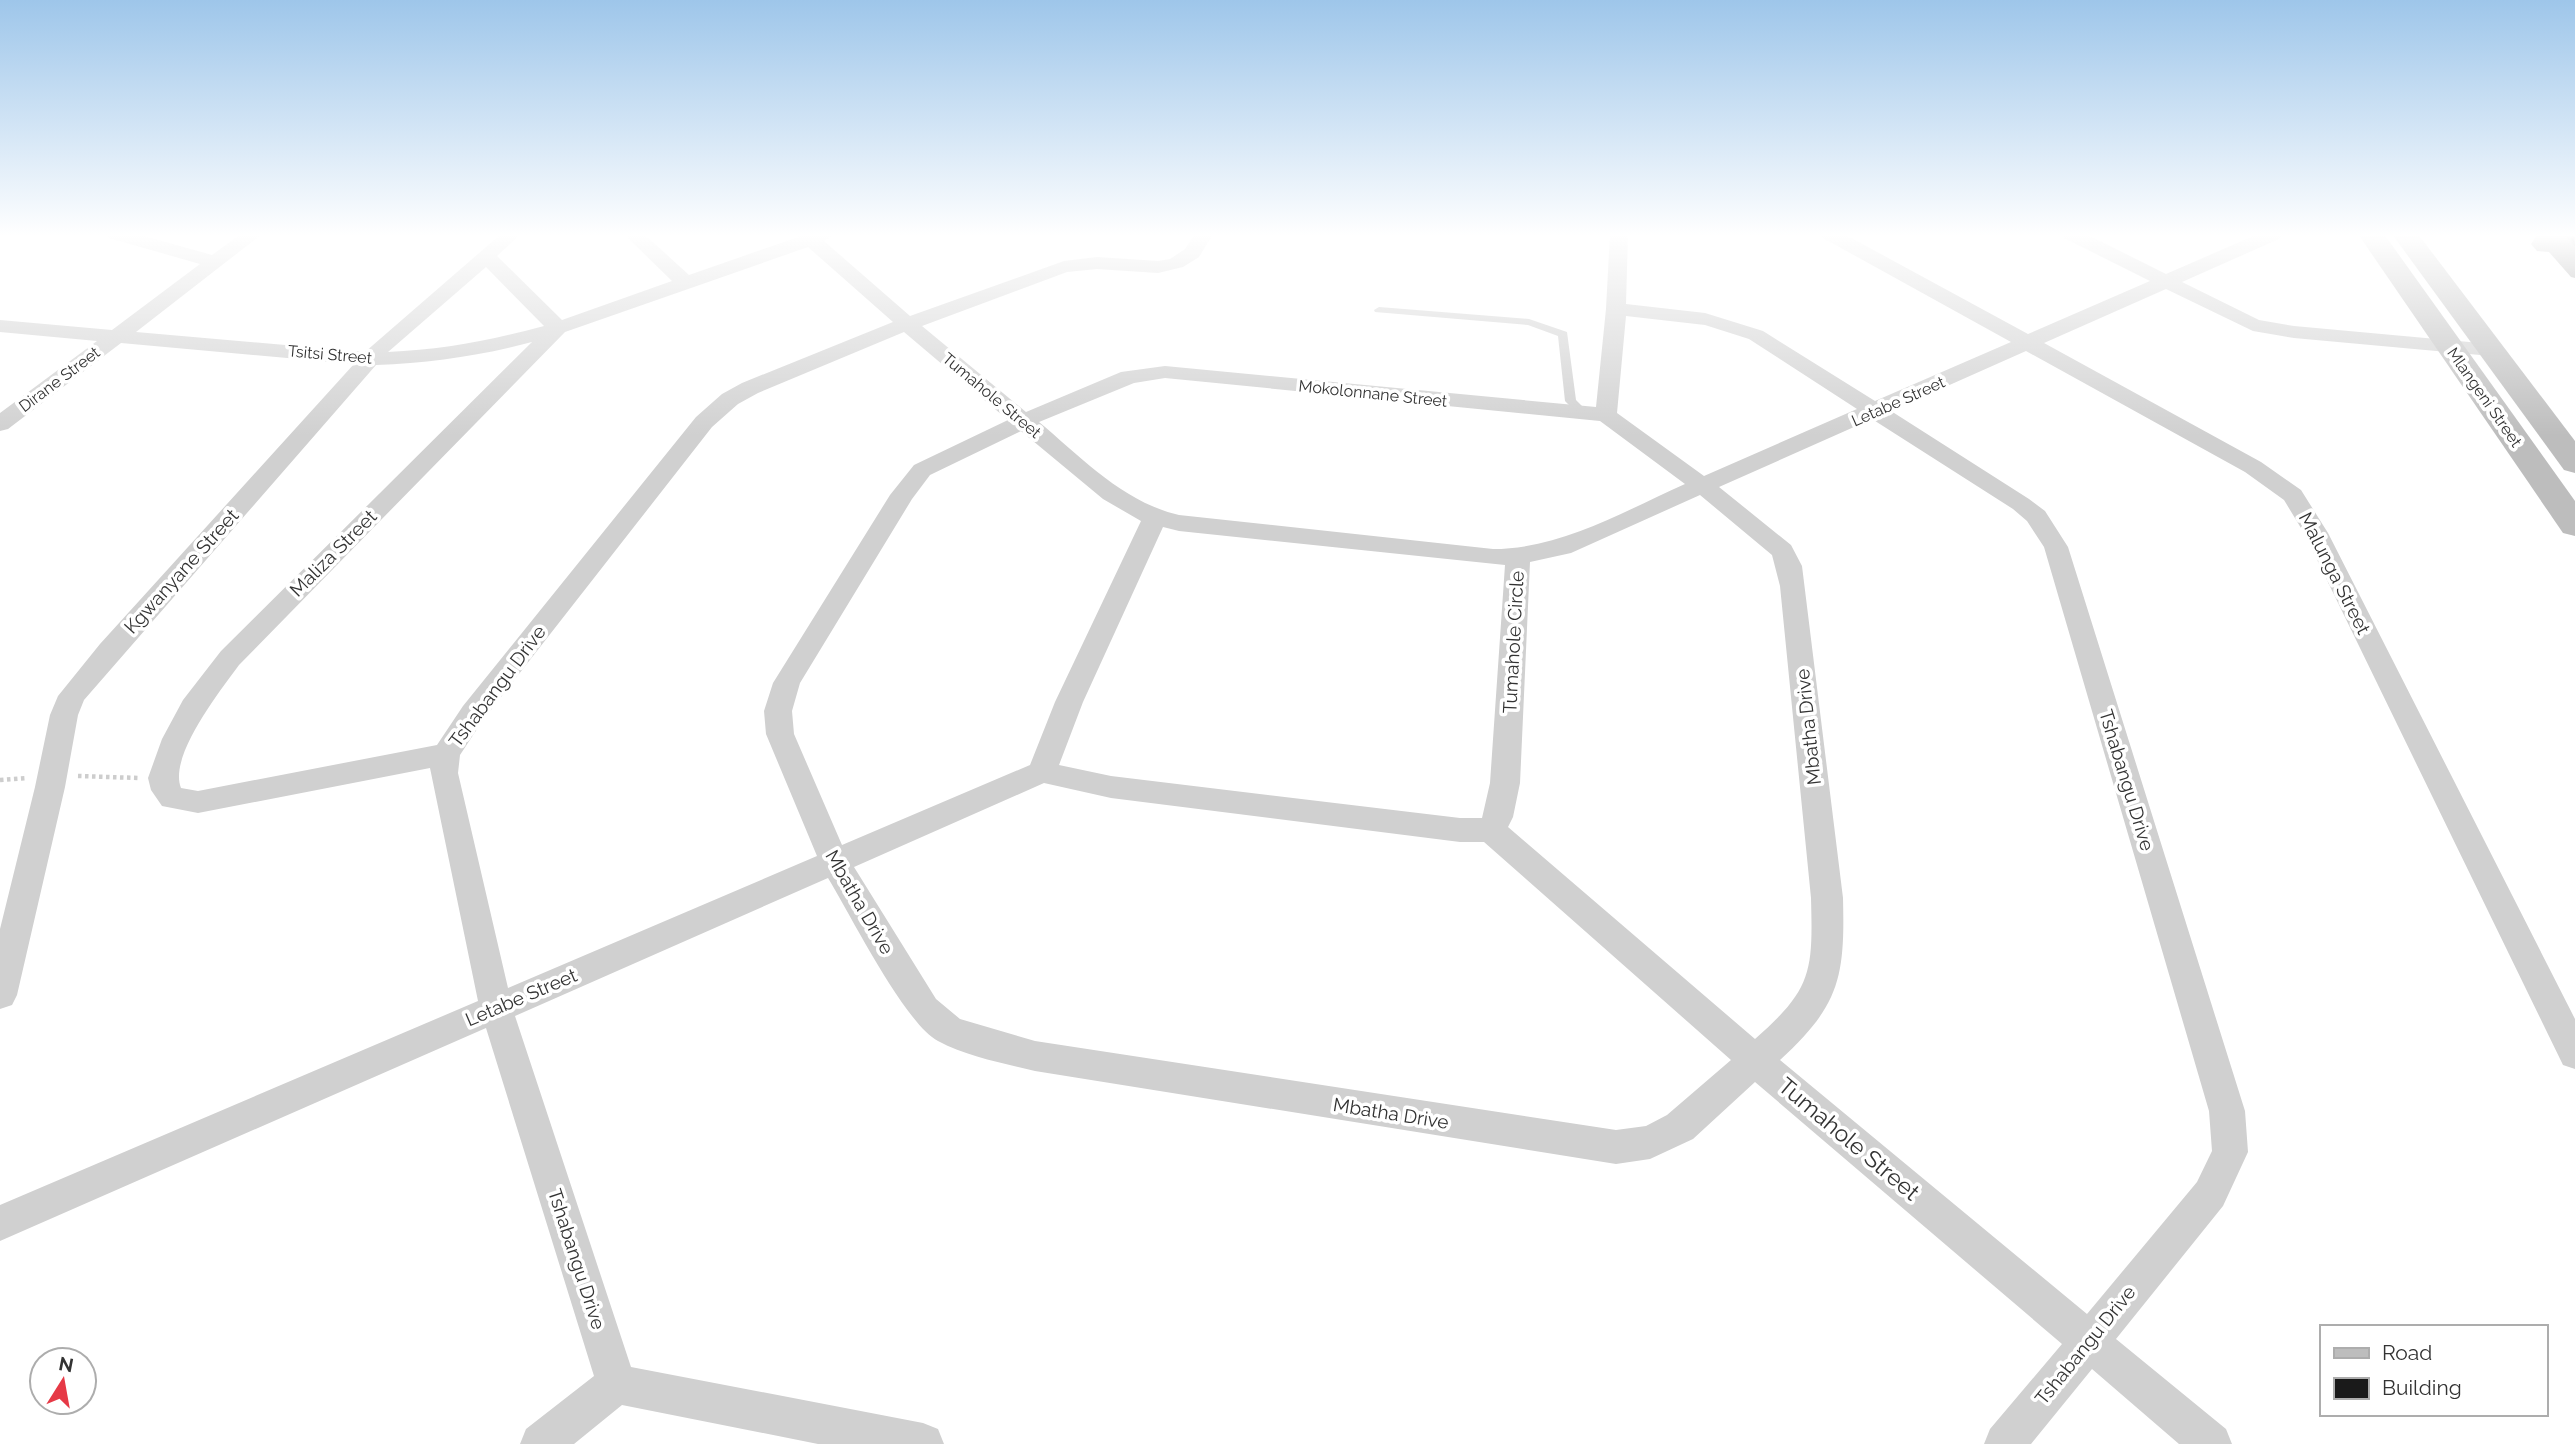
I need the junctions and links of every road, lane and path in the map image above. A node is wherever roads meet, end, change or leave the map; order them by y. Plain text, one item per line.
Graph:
1 (162, 301) edge
2 (433, 301) edge
3 (531, 301) edge
4 (635, 301) edge
5 (883, 301) edge
6 (969, 301) edge
7 (1616, 301) edge
8 (1954, 301) edge
9 (2123, 301) edge
10 (2206, 301) edge
11 (2418, 301) edge
12 (2455, 301) edge
13 (1616, 309) junction
14 (1379, 310) dead end
15 (907, 324) junction
16 (2, 327) edge
17 (558, 328) junction
18 (117, 335) junction
19 (2030, 343) junction
20 (2450, 347) junction
21 (2491, 351) junction
22 (370, 359) junction
23 (1140, 374) joint
24 (1876, 410) junction
25 (1594, 414) junction
26 (4, 418) edge
27 (1023, 421) junction
28 (2575, 463) edge
29 (1703, 486) junction
30 (1155, 518) junction
31 (2575, 525) edge
32 (1518, 557) junction
33 (446, 754) junction
34 (1042, 772) junction
35 (1491, 830) junction
36 (834, 861) junction
37 (0, 995) edge
38 (496, 1007) junction
39 (2575, 1054) edge
40 (1755, 1060) junction
41 (0, 1223) edge
42 (2089, 1340) junction
43 (617, 1384) junction
44 (541, 1444) edge
45 (923, 1444) edge
46 (2005, 1444) edge
47 (2211, 1444) edge

1 - 18 street, Dirane Street
2 - 22 street, Kgwanyane Street
3 - 17 street
4 - 17 street, Maliza Street
5 - 15 street, Tumahole Street
6 - 15 street, Tshabangu Drive
7 - 13 street
8 - 19 street, Malunga Street
9 - 19 street, Letabe Street
10 - 20 street
11 - 20 street, Mlangeni Street
12 - 21 street, Mlangeni Street
13 - 24 street, Tshabangu Drive
13 - 25 street
14 - 25 lane
15 - 27 street, Tumahole Street
15 - 33 street, Tshabangu Drive
16 - 18 street, Tsitsi Street
17 - 22 street, Tsitsi Street
17 - 33 street, Maliza Street
18 - 22 street, Tsitsi Street
18 - 26 street, Dirane Street
19 - 24 street, Letabe Street
19 - 39 street, Malunga Street
20 - 21 street
20 - 31 street, Mlangeni Street
21 - 28 street, Mlangeni Street
22 - 37 street, Kgwanyane Street
23 - 25 street, Mokolonnane Street
23 - 27 street, Mbatha Drive
24 - 29 street, Letabe Street
24 - 42 street, Tshabangu Drive
25 - 29 street, Mbatha Drive
27 - 30 street, Tumahole Street
27 - 36 street, Mbatha Drive
29 - 32 street, Letabe Street
29 - 40 street, Mbatha Drive
30 - 32 street, Tumahole Circle
30 - 34 street
32 - 35 street, Tumahole Circle
33 - 38 street, Tshabangu Drive
34 - 35 street
34 - 36 street, Letabe Street
35 - 40 street, Tumahole Street
36 - 38 street, Letabe Street
36 - 40 street, Mbatha Drive
38 - 41 street, Letabe Street
38 - 43 street, Tshabangu Drive
40 - 42 street, Tumahole Street
42 - 46 street, Tshabangu Drive
42 - 47 street, Tumahole Street
43 - 44 street
43 - 45 street

